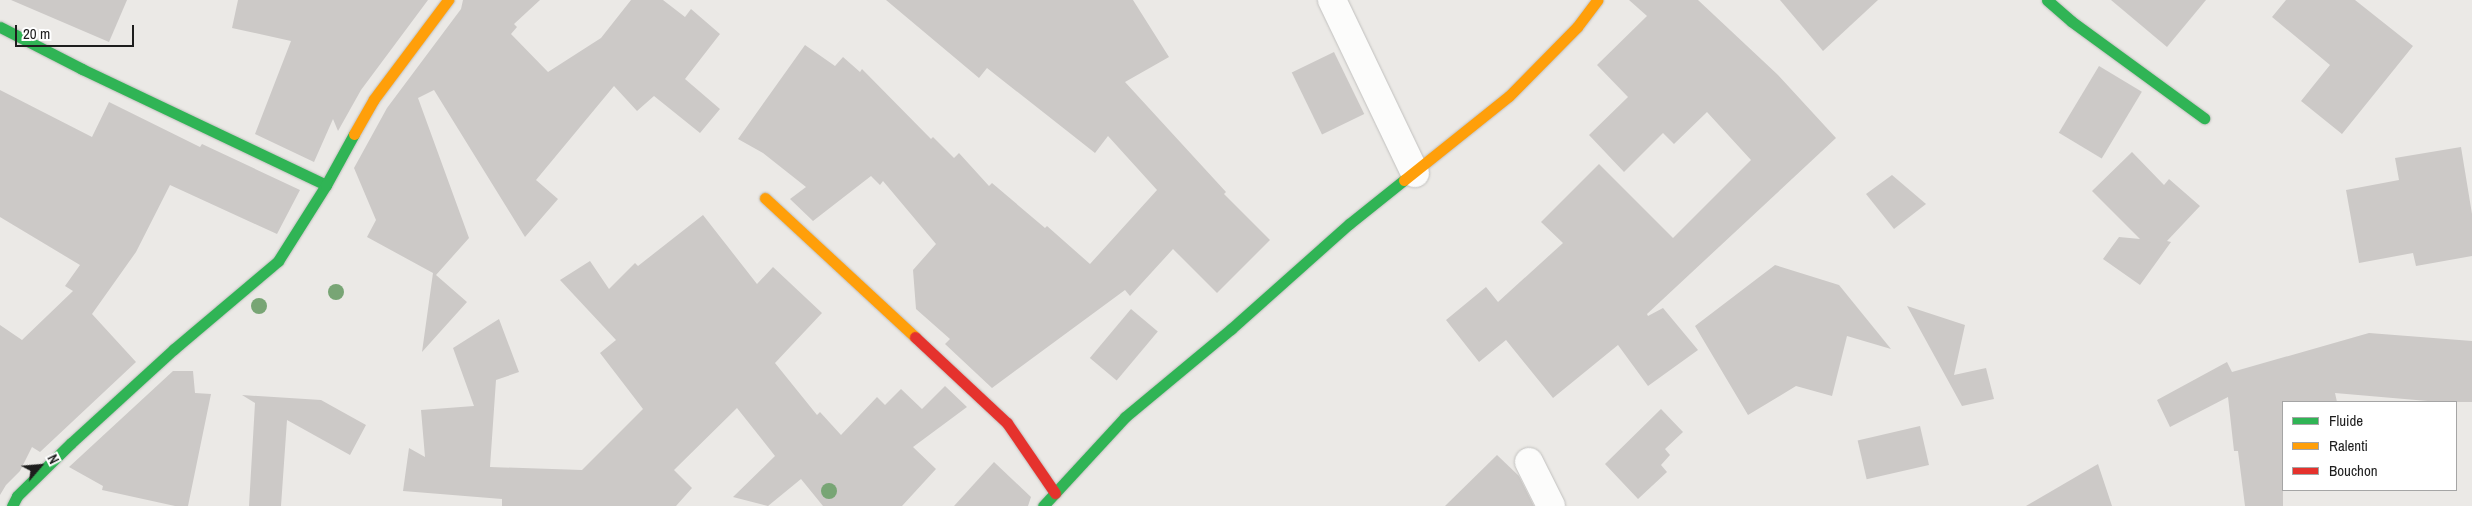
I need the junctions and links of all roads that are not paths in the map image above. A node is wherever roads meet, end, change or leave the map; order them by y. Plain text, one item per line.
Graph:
1 (448, 0) edge
2 (1332, 0) edge
3 (1597, 0) edge
4 (2047, 0) edge
5 (0, 27) edge
6 (2204, 118) dead end
7 (1415, 173) junction
8 (326, 185) junction
9 (765, 198) dead end
10 (1529, 462) dead end
11 (1055, 493) junction
12 (12, 506) edge
13 (1043, 506) edge
14 (1551, 506) edge

1 - 8 street
2 - 7 street
3 - 7 street
4 - 6 street
5 - 8 street
7 - 11 street
8 - 12 street
9 - 11 street
10 - 14 street
11 - 13 street

